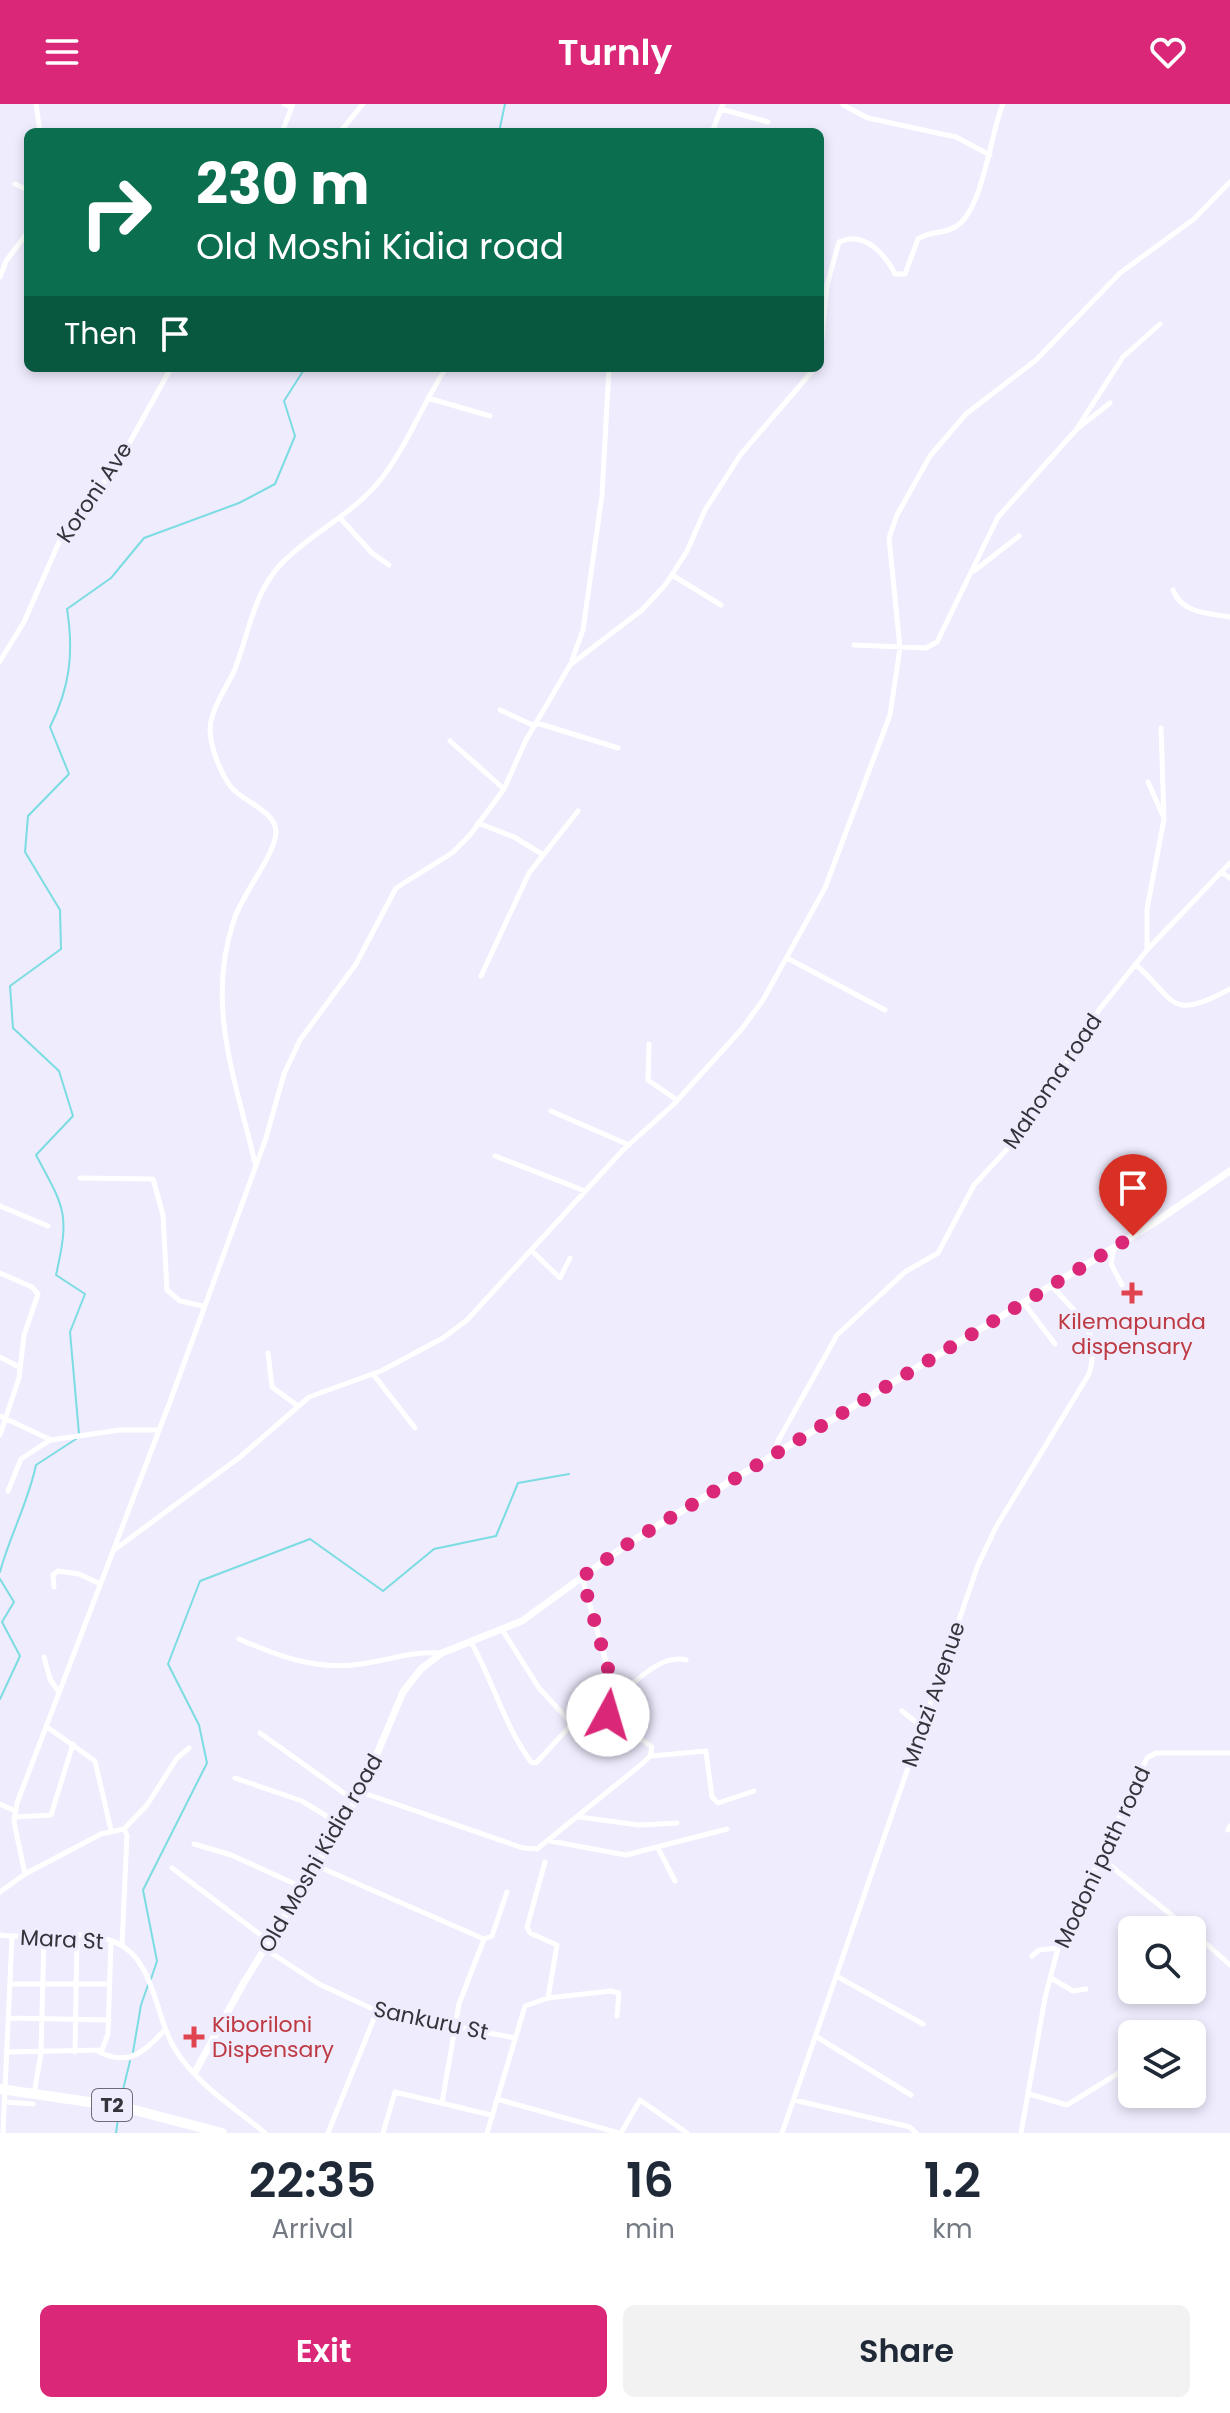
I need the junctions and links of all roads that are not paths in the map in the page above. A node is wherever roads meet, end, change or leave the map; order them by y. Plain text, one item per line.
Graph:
1 (36, 104) edge
2 (284, 104) edge
3 (363, 104) edge
4 (1003, 104) edge
5 (292, 105) edge
6 (843, 105) edge
7 (722, 106) edge
8 (768, 122) dead end
9 (39, 128) edge
10 (283, 128) edge
11 (343, 128) edge
12 (714, 128) edge
13 (990, 155) junction
14 (1230, 182) edge
15 (15, 184) dead end
16 (24, 188) edge
17 (24, 237) edge
18 (0, 277) edge
19 (824, 317) edge
20 (1160, 324) dead end
21 (169, 372) edge
22 (444, 372) edge
23 (609, 372) edge
24 (811, 372) edge
25 (428, 398) junction
26 (1110, 403) dead end
27 (490, 416) dead end
28 (1076, 430) junction
29 (341, 519) junction
30 (1019, 536) dead end
31 (389, 565) dead end
32 (974, 571) junction
33 (672, 575) junction
34 (1173, 590) dead end
35 (721, 605) dead end
36 (1230, 617) edge
37 (854, 645) dead end
38 (900, 648) junction
39 (0, 661) edge
40 (570, 665) junction
41 (500, 710) dead end
42 (536, 725) junction
43 (1161, 728) dead end
44 (450, 741) dead end
45 (618, 748) dead end
46 (1148, 782) dead end
47 (504, 789) junction
48 (578, 811) dead end
49 (1164, 819) junction
50 (478, 823) junction
51 (542, 854) junction
52 (1230, 863) edge
53 (1221, 872) junction
54 (1230, 878) edge
55 (1147, 950) junction
56 (787, 958) junction
57 (1135, 964) junction
58 (481, 976) dead end
59 (1230, 989) edge
60 (885, 1010) dead end
61 (649, 1044) dead end
62 (677, 1100) junction
63 (551, 1111) dead end
64 (629, 1145) junction
65 (495, 1156) dead end
66 (255, 1164) junction
67 (1230, 1171) edge
68 (80, 1178) dead end
69 (585, 1191) junction
70 (0, 1206) edge
71 (48, 1226) dead end
72 (1115, 1246) junction
73 (532, 1251) junction
74 (570, 1258) dead end
75 (0, 1273) edge
76 (1051, 1284) junction
77 (1122, 1285) dead end
78 (1023, 1302) junction
79 (203, 1306) junction
80 (1055, 1344) dead end
81 (268, 1353) dead end
82 (0, 1357) edge
83 (19, 1367) junction
84 (373, 1374) junction
85 (298, 1406) junction
86 (3, 1417) edge
87 (415, 1428) dead end
88 (159, 1430) junction
89 (0, 1435) edge
90 (51, 1440) junction
91 (774, 1454) junction
92 (8, 1491) dead end
93 (114, 1550) junction
94 (582, 1577) junction
95 (100, 1584) junction
96 (54, 1587) dead end
97 (503, 1631) junction
98 (239, 1639) dead end
99 (471, 1642) junction
100 (442, 1653) junction
101 (44, 1657) dead end
102 (686, 1660) dead end
103 (58, 1691) junction
104 (616, 1697) junction
105 (902, 1711) dead end
106 (47, 1727) junction
107 (922, 1727) junction
108 (260, 1733) dead end
109 (73, 1744) junction
110 (189, 1748) dead end
111 (1230, 1753) edge
112 (650, 1756) junction
113 (235, 1778) dead end
114 (754, 1791) dead end
115 (361, 1792) junction
116 (355, 1801) junction
117 (0, 1804) edge
118 (14, 1814) junction
119 (578, 1817) junction
120 (677, 1823) dead end
121 (341, 1825) junction
122 (124, 1829) junction
123 (727, 1829) dead end
124 (111, 1830) junction
125 (549, 1841) junction
126 (194, 1844) dead end
127 (658, 1848) junction
128 (1101, 1858) junction
129 (545, 1862) dead end
130 (317, 1866) junction
131 (172, 1868) dead end
132 (25, 1874) junction
133 (675, 1881) dead end
134 (304, 1888) junction
135 (0, 1892) edge
136 (507, 1892) dead end
137 (1173, 1916) edge
138 (0, 1935) edge
139 (44, 1936) junction
140 (12, 1937) junction
141 (77, 1937) junction
142 (484, 1939) junction
143 (111, 1941) junction
144 (1206, 1944) edge
145 (122, 1945) junction
146 (268, 1945) junction
147 (1058, 1948) junction
148 (1032, 1956) dead end
149 (1230, 1965) edge
150 (838, 1977) junction
151 (1051, 1978) junction
152 (11, 1984) junction
153 (44, 1984) junction
154 (76, 1984) junction
155 (110, 1984) junction
156 (1086, 1989) dead end
157 (548, 1998) junction
158 (0, 2003) edge
159 (10, 2004) junction
160 (377, 2011) junction
161 (617, 2016) dead end
162 (9, 2018) junction
163 (43, 2019) junction
164 (76, 2020) junction
165 (109, 2020) junction
166 (923, 2024) dead end
167 (455, 2028) junction
168 (165, 2030) junction
169 (817, 2037) junction
170 (515, 2038) junction
171 (98, 2051) junction
172 (6, 2052) junction
173 (75, 2052) junction
174 (41, 2053) junction
175 (195, 2072) junction
176 (1118, 2073) edge
177 (2, 2090) edge
178 (1029, 2094) junction
179 (911, 2095) dead end
180 (33, 2099) junction
181 (497, 2099) junction
182 (794, 2100) junction
183 (5, 2102) junction
184 (442, 2103) junction
185 (491, 2115) junction
186 (596, 2126) junction
187 (3, 2133) edge
188 (222, 2133) edge
189 (265, 2133) edge
190 (328, 2133) edge
191 (383, 2133) edge
192 (487, 2133) edge
193 (593, 2133) edge
194 (620, 2133) edge
195 (687, 2133) edge
196 (782, 2133) edge
197 (916, 2133) edge
198 (1021, 2133) edge

1 - 9 street
2 - 5 street
3 - 11 street
4 - 13 street
5 - 10 street
6 - 13 street
7 - 8 street
7 - 12 street
13 - 19 street
14 - 38 street
15 - 16 street
17 - 18 street
20 - 28 street
21 - 39 street, Koroni Ave
22 - 25 street
23 - 40 street
24 - 33 street
25 - 27 street
25 - 29 street
26 - 28 street
28 - 32 street
29 - 31 street
29 - 66 street
30 - 32 street
32 - 38 street
33 - 35 street
33 - 40 street
34 - 36 street
37 - 38 street
38 - 56 street
40 - 42 street
41 - 42 street
42 - 45 street
42 - 47 street
43 - 49 street
44 - 47 street
46 - 49 street
47 - 50 street
48 - 51 street
49 - 55 street
50 - 51 street
50 - 66 street
51 - 58 street
52 - 53 street, Mahoma road
53 - 54 street
53 - 55 street, Mahoma road
55 - 57 street, Mahoma road
56 - 60 street
56 - 62 street
57 - 59 street
57 - 91 street, Mahoma road
61 - 62 street
62 - 64 street
63 - 64 street
64 - 69 street
65 - 69 street
66 - 79 street
67 - 72 street, Old Moshi Kidia road
68 - 79 street
69 - 73 street
70 - 71 street
72 - 76 street, Old Moshi Kidia road
72 - 77 street
73 - 74 street
73 - 84 street
75 - 83 street
76 - 78 street, Old Moshi Kidia road
76 - 107 street, Mnazi Avenue
78 - 80 street
78 - 91 street, Old Moshi Kidia road
79 - 88 street
81 - 85 street
82 - 83 street
83 - 86 street
84 - 85 street
84 - 87 street
85 - 93 street
86 - 89 street
86 - 90 street
88 - 90 street
88 - 93 street
90 - 92 street
91 - 94 street, Old Moshi Kidia road
93 - 95 street
94 - 97 street, Old Moshi Kidia road
94 - 104 street
95 - 96 street
95 - 103 street
97 - 99 street, Old Moshi Kidia road
97 - 99 street
98 - 100 street
99 - 100 street, Old Moshi Kidia road
100 - 115 street, Old Moshi Kidia road
101 - 103 street
102 - 104 street
103 - 106 street
104 - 112 street
105 - 107 street
106 - 109 street
106 - 118 street
107 - 150 street, Mnazi Avenue
108 - 116 street
109 - 118 street
109 - 124 street
110 - 122 street
111 - 128 street, Modoni path road
112 - 114 street
112 - 119 street
113 - 121 street
115 - 116 street, Old Moshi Kidia road
115 - 125 street
116 - 121 street, Old Moshi Kidia road
117 - 118 street
118 - 132 street
119 - 120 street
119 - 125 street
121 - 130 street, Old Moshi Kidia road
122 - 124 street
122 - 145 street
123 - 127 street
124 - 132 street
125 - 127 street
126 - 134 street
127 - 133 street
128 - 137 street
128 - 147 street, Modoni path road
129 - 157 street
130 - 134 street, Old Moshi Kidia road
130 - 142 street
131 - 146 street, Sankuru St
132 - 135 street
134 - 146 street, Old Moshi Kidia road
136 - 142 street
138 - 140 street, Mara St
139 - 140 street, Mara St
139 - 141 street, Mara St
139 - 153 street
140 - 152 street
141 - 143 street, Mara St
141 - 154 street
142 - 167 street
143 - 145 street, Mara St
143 - 155 street
144 - 149 street
145 - 168 street, Mara St
146 - 160 street, Sankuru St
146 - 175 street, Old Moshi Kidia road
147 - 148 street
147 - 151 street, Modoni path road
150 - 166 street
150 - 169 street, Mnazi Avenue
151 - 156 street
151 - 178 street, Modoni path road
152 - 153 street
152 - 159 street
153 - 154 street
153 - 163 street
154 - 155 street
154 - 164 street
155 - 165 street
157 - 161 street
157 - 170 street
158 - 159 street
159 - 162 street
160 - 167 street, Sankuru St
160 - 190 street
162 - 163 street
162 - 172 street
163 - 164 street
163 - 174 street
164 - 165 street
164 - 173 street
165 - 171 street
167 - 170 street, Sankuru St
167 - 184 street
168 - 171 street
168 - 175 street, Mara St
169 - 179 street
169 - 182 street, Mnazi Avenue
170 - 181 street
171 - 173 street
172 - 174 street
172 - 177 street
173 - 174 street
174 - 180 street
175 - 189 street, Mara St
176 - 178 street
177 - 180 highway, T2
177 - 183 street
178 - 198 street, Modoni path road
180 - 183 street
180 - 188 highway, T2
181 - 185 street
181 - 186 street
182 - 196 street, Mnazi Avenue
182 - 197 street
183 - 187 street
184 - 185 street
184 - 191 street
185 - 192 street
186 - 193 street
186 - 194 street
194 - 195 street

